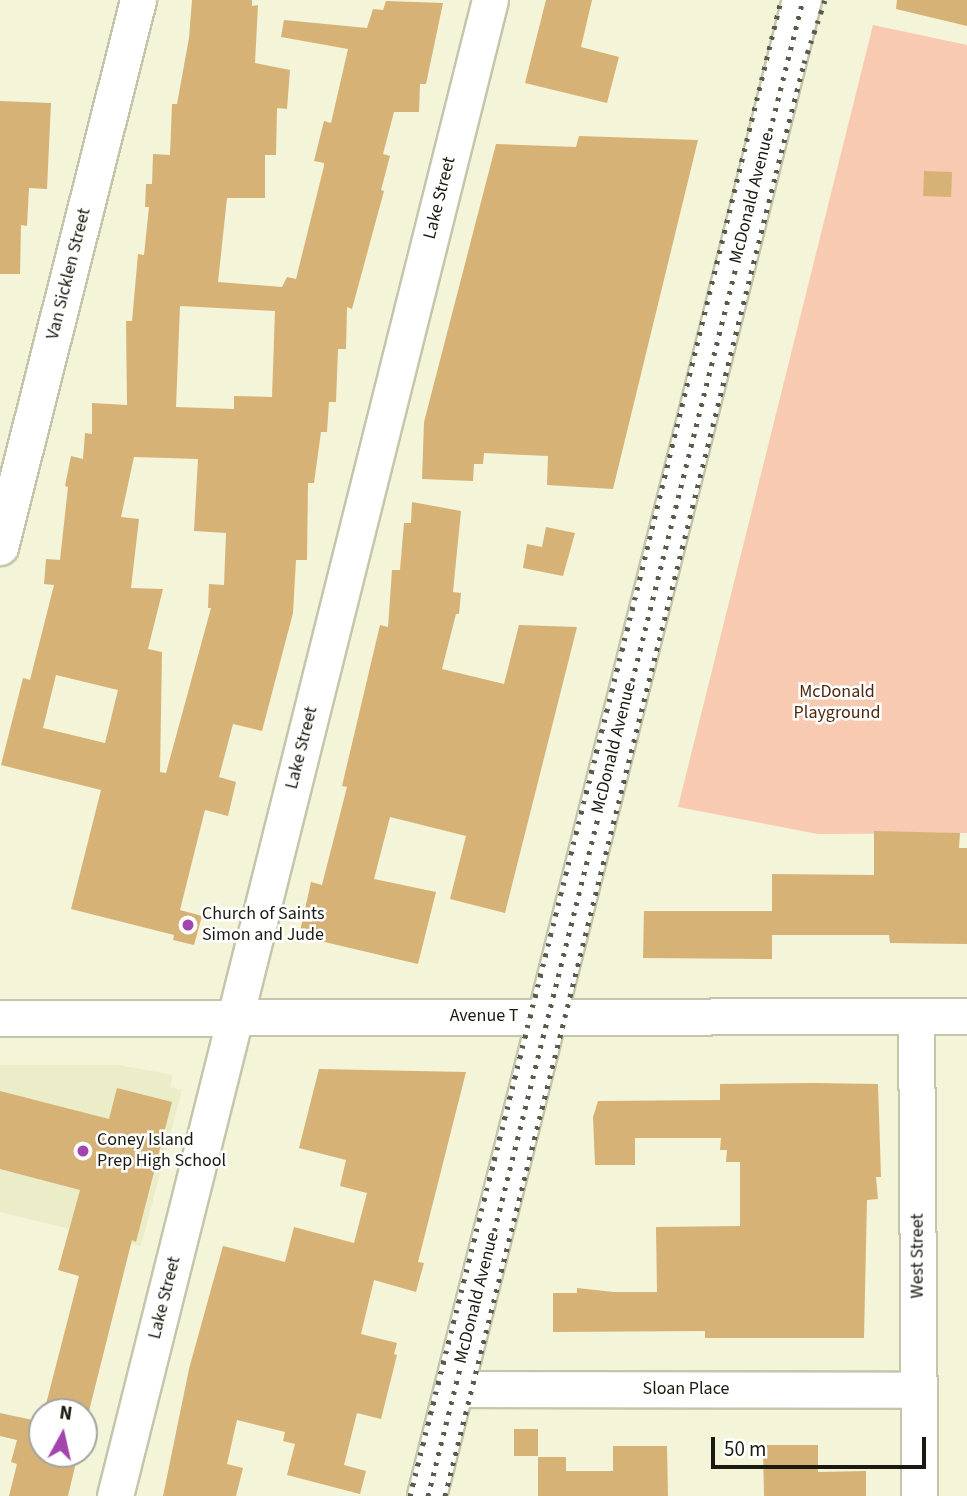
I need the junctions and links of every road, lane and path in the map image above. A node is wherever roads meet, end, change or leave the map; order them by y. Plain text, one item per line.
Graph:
1 (138, 0) edge
2 (490, 0) edge
3 (802, 0) edge
4 (0, 547) edge
5 (916, 1016) junction
6 (967, 1016) edge
7 (0, 1017) edge
8 (236, 1017) junction
9 (547, 1017) junction
10 (454, 1389) junction
11 (919, 1390) junction
12 (115, 1496) edge
13 (427, 1496) edge
14 (919, 1496) edge

1 - 4 street, Van Sicklen Street
2 - 8 street, Lake Street
3 - 9 main road, McDonald Avenue
5 - 6 street, Avenue T
5 - 9 street, Avenue T
5 - 11 street, West Street
7 - 8 street, Avenue T
8 - 9 street, Avenue T
8 - 12 street, Lake Street
9 - 10 main road, McDonald Avenue
10 - 11 street, Sloan Place
10 - 13 main road, McDonald Avenue
11 - 14 street, West Street

